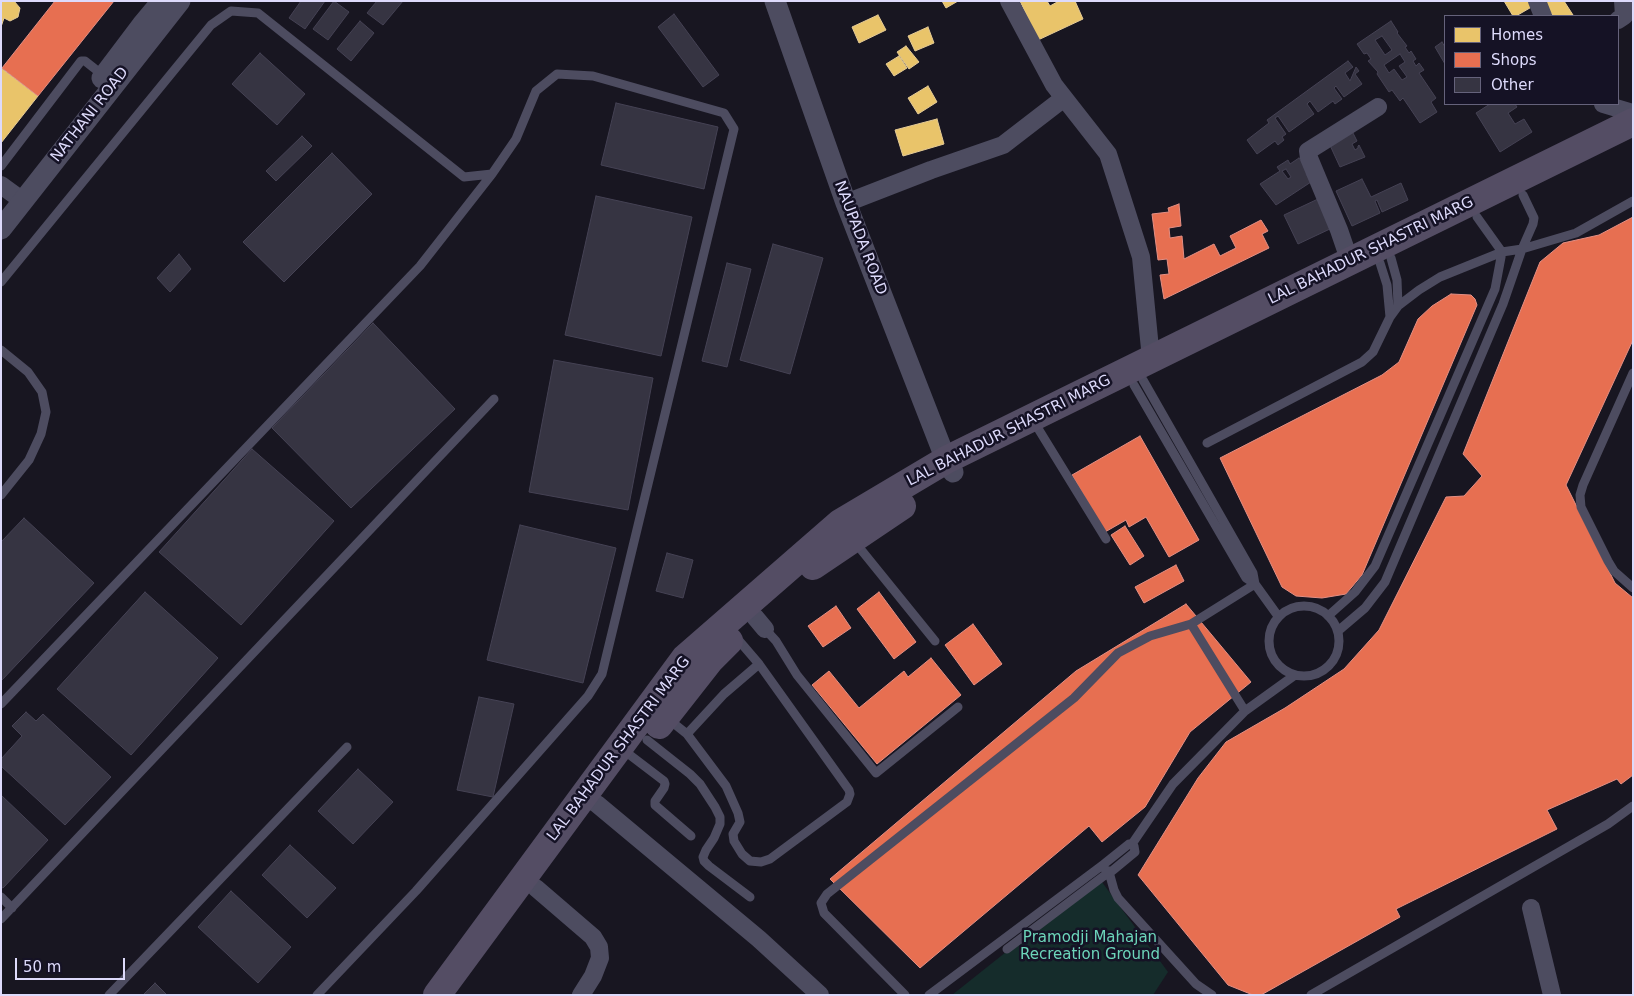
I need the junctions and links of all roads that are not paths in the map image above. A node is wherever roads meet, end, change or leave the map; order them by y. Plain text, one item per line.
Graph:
1 (162, 1) edge
2 (180, 1) edge
3 (775, 1) edge
4 (1009, 1) edge
5 (1537, 1) edge
6 (1623, 1) edge
7 (1543, 15) edge
8 (1619, 19) edge
9 (148, 29) junction
10 (109, 80) junction
11 (1064, 98) junction
12 (1605, 105) edge
13 (1378, 107) dead end
14 (1633, 113) edge
15 (1633, 122) edge
16 (1633, 138) edge
17 (1, 166) edge
18 (492, 174) junction
19 (1523, 195) junction
20 (1633, 201) edge
21 (10, 202) edge
22 (846, 204) junction
23 (1477, 217) junction
24 (1, 229) edge
25 (1522, 249) junction
26 (1502, 252) junction
27 (1386, 261) junction
28 (1350, 262) junction
29 (1, 282) edge
30 (1398, 306) junction
31 (1390, 317) junction
32 (1, 350) edge
33 (1633, 373) edge
34 (1143, 375) junction
35 (494, 399) dead end
36 (1039, 430) junction
37 (1206, 443) dead end
38 (949, 466) junction
39 (1, 495) edge
40 (846, 531) junction
41 (1106, 539) dead end
42 (1631, 583) edge
43 (1255, 584) junction
44 (1278, 616) junction
45 (1328, 616) junction
46 (760, 623) junction
47 (1191, 624) junction
48 (1338, 630) junction
49 (735, 636) junction
50 (935, 641) dead end
51 (694, 664) junction
52 (759, 664) junction
53 (1295, 675) junction
54 (1, 704) edge
55 (958, 706) dead end
56 (1245, 711) junction
57 (665, 716) junction
58 (687, 734) junction
59 (346, 746) dead end
60 (633, 748) junction
61 (590, 800) junction
62 (1633, 806) edge
63 (691, 836) dead end
64 (1106, 868) junction
65 (536, 888) junction
66 (750, 897) dead end
67 (1, 898) edge
68 (12, 908) junction
69 (1531, 908) dead end
70 (1, 919) edge
71 (1007, 949) dead end
72 (109, 995) edge
73 (317, 995) edge
74 (437, 995) edge
75 (457, 995) edge
76 (581, 995) edge
77 (820, 995) edge
78 (905, 995) edge
79 (929, 995) edge
80 (1212, 995) edge
81 (1311, 995) edge
82 (1552, 995) edge

1 - 9 street, NATHANI ROAD
2 - 9 street, NATHANI ROAD
3 - 22 street, NAUPADA ROAD
4 - 11 street
5 - 7 street
6 - 8 street
9 - 10 street, NATHANI ROAD
10 - 17 lane
10 - 21 street, NATHANI ROAD
11 - 22 street
11 - 34 street
12 - 14 street
13 - 28 street
15 - 28 main road, LAL BAHADUR SHASTRI MARG
16 - 19 main road, LAL BAHADUR SHASTRI MARG
18 - 29 lane
18 - 54 lane
18 - 73 lane
19 - 23 main road, LAL BAHADUR SHASTRI MARG
19 - 25 lane
20 - 25 lane
21 - 24 street, NATHANI ROAD
22 - 38 street, NAUPADA ROAD
23 - 26 lane
23 - 27 main road, LAL BAHADUR SHASTRI MARG
25 - 26 lane
25 - 48 lane
26 - 30 lane
26 - 45 lane
27 - 30 lane
27 - 31 lane
27 - 34 main road, LAL BAHADUR SHASTRI MARG
28 - 34 main road, LAL BAHADUR SHASTRI MARG
30 - 31 lane
31 - 37 lane
32 - 39 lane
33 - 42 lane
34 - 36 main road, LAL BAHADUR SHASTRI MARG
34 - 38 main road, LAL BAHADUR SHASTRI MARG
34 - 43 lane
35 - 68 lane
36 - 38 main road, LAL BAHADUR SHASTRI MARG
36 - 41 lane
38 - 40 main road, LAL BAHADUR SHASTRI MARG
40 - 46 main road, LAL BAHADUR SHASTRI MARG
40 - 50 lane
40 - 51 main road, LAL BAHADUR SHASTRI MARG
43 - 44 lane
43 - 47 lane
44 - 45 lane
44 - 53 lane
45 - 48 lane
46 - 49 main road, LAL BAHADUR SHASTRI MARG
46 - 55 lane
47 - 56 lane
47 - 78 lane
48 - 53 lane
49 - 51 main road, LAL BAHADUR SHASTRI MARG
49 - 52 lane
51 - 57 main road, LAL BAHADUR SHASTRI MARG
51 - 60 main road, LAL BAHADUR SHASTRI MARG
52 - 58 lane
52 - 58 lane
53 - 56 lane
56 - 64 lane
57 - 58 lane
57 - 60 main road, LAL BAHADUR SHASTRI MARG
59 - 72 lane
60 - 61 main road, LAL BAHADUR SHASTRI MARG
60 - 63 lane
60 - 66 lane
61 - 65 main road, LAL BAHADUR SHASTRI MARG
61 - 74 main road, LAL BAHADUR SHASTRI MARG
61 - 77 street
62 - 81 lane
64 - 71 lane
64 - 79 lane
64 - 80 lane
65 - 75 main road, LAL BAHADUR SHASTRI MARG
65 - 76 street
67 - 68 lane
68 - 70 lane
69 - 82 street

